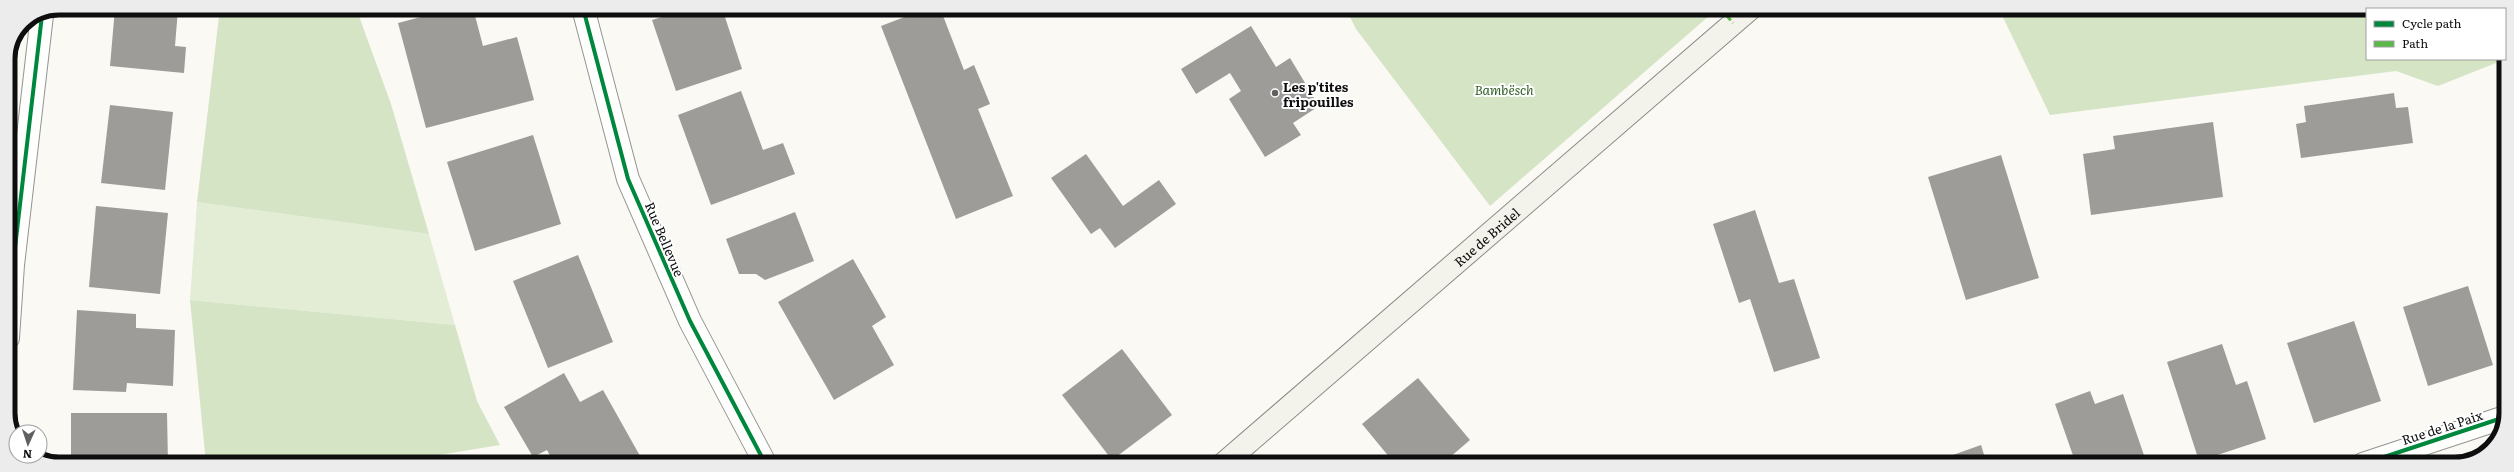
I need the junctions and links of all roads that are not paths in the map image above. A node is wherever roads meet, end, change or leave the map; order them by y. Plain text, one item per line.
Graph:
1 (585, 15) edge
2 (1743, 15) edge
3 (42, 18) edge
4 (15, 248) edge
5 (2498, 419) edge
6 (762, 457) edge
7 (1231, 457) edge
8 (2384, 457) edge

1 - 6 street, Rue Bellevue
2 - 7 main road, Rue de Bridel
3 - 4 street
5 - 8 street, Rue de la Paix

